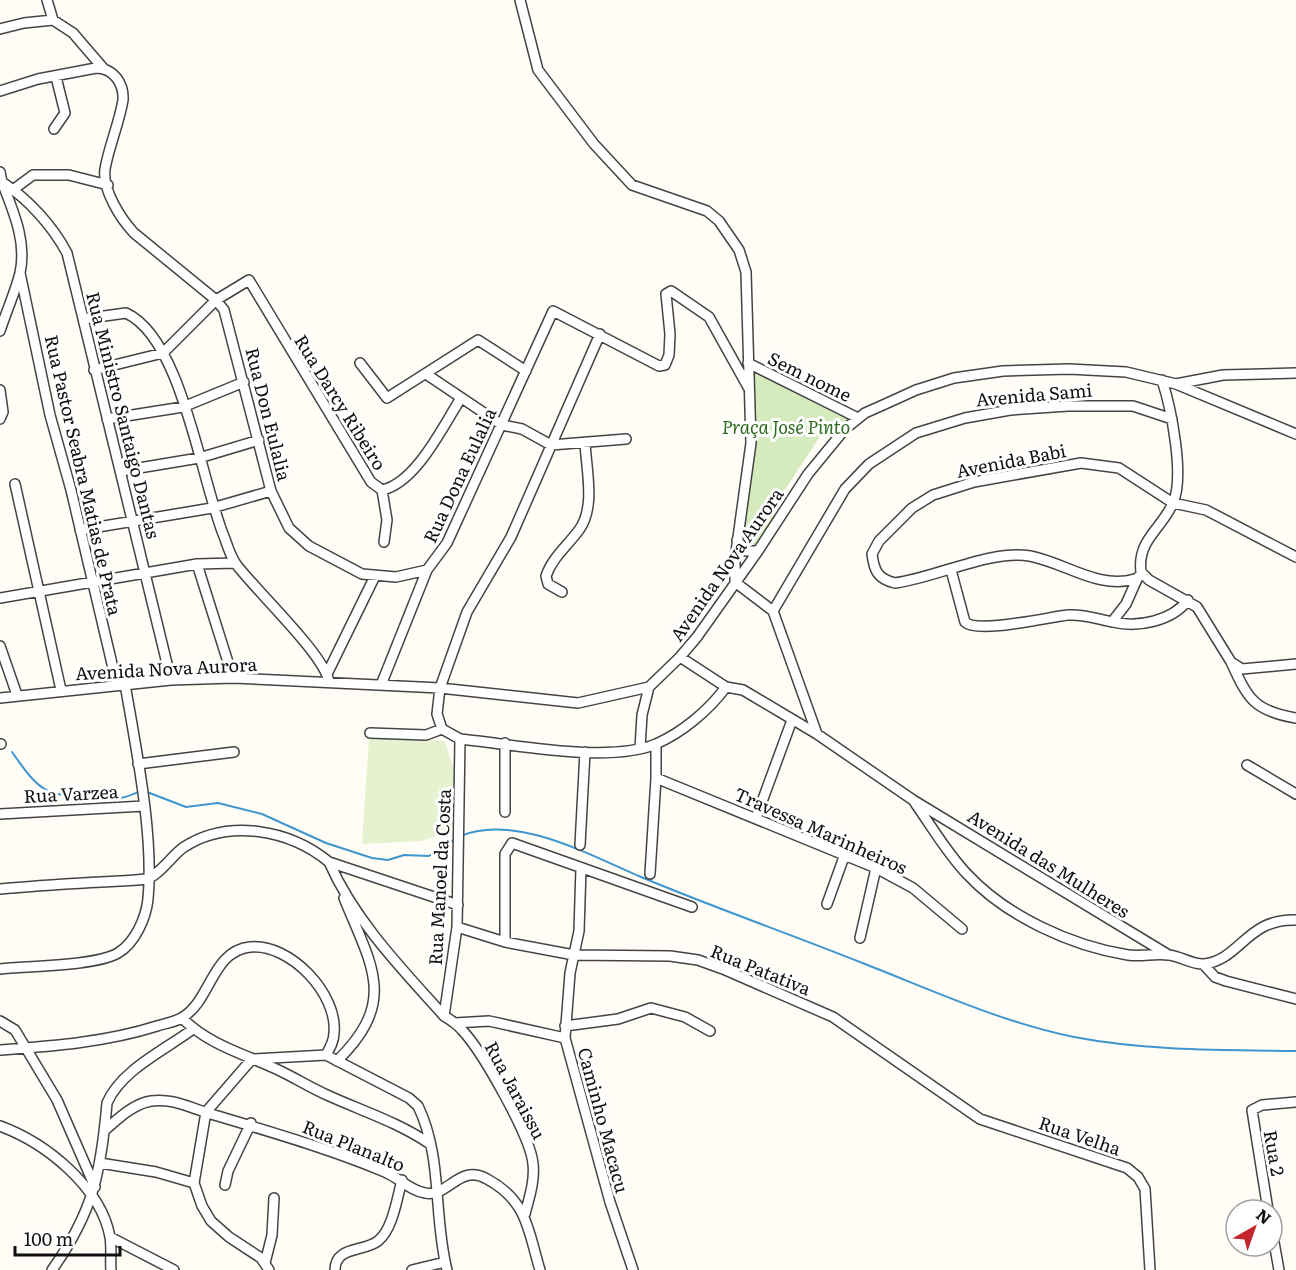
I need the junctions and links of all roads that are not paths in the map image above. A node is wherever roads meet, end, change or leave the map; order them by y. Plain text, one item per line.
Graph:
1 (47, 0) edge
2 (520, 0) edge
3 (53, 20) junction
4 (0, 29) edge
5 (103, 68) junction
6 (56, 77) junction
7 (0, 91) edge
8 (54, 129) dead end
9 (1, 178) edge
10 (108, 185) junction
11 (14, 189) junction
12 (20, 273) junction
13 (216, 300) junction
14 (83, 319) junction
15 (0, 332) edge
16 (600, 334) junction
17 (163, 353) junction
18 (360, 363) dead end
19 (748, 363) junction
20 (94, 370) junction
21 (526, 371) junction
22 (426, 374) junction
23 (1296, 374) edge
24 (1162, 380) junction
25 (244, 382) junction
26 (1176, 384) junction
27 (748, 388) junction
28 (0, 390) edge
29 (461, 398) junction
30 (183, 407) junction
31 (858, 418) junction
32 (0, 419) edge
33 (107, 419) junction
34 (1172, 419) junction
35 (502, 425) junction
36 (1296, 434) edge
37 (626, 439) dead end
38 (259, 440) junction
39 (585, 442) junction
40 (551, 445) junction
41 (199, 458) junction
42 (120, 471) junction
43 (15, 484) dead end
44 (381, 490) junction
45 (271, 491) junction
46 (1173, 503) junction
47 (212, 508) junction
48 (133, 519) junction
49 (80, 530) junction
50 (737, 540) junction
51 (384, 542) dead end
52 (758, 551) junction
53 (1296, 557) edge
54 (235, 563) junction
55 (197, 564) junction
56 (427, 570) junction
57 (951, 570) junction
58 (147, 573) junction
59 (375, 576) junction
60 (1138, 576) junction
61 (94, 582) junction
62 (735, 582) junction
63 (41, 592) junction
64 (562, 592) dead end
65 (0, 598) edge
66 (1188, 600) junction
67 (772, 611) junction
68 (1112, 622) junction
69 (0, 646) edge
70 (681, 657) junction
71 (1231, 662) junction
72 (1296, 664) edge
73 (328, 677) junction
74 (233, 678) junction
75 (171, 680) junction
76 (121, 685) junction
77 (381, 685) junction
78 (649, 687) junction
79 (726, 687) junction
80 (440, 688) junction
81 (60, 690) junction
82 (17, 695) junction
83 (0, 698) edge
84 (1296, 718) edge
85 (792, 720) junction
86 (442, 729) junction
87 (370, 733) dead end
88 (817, 734) junction
89 (460, 739) junction
90 (506, 744) junction
91 (656, 744) junction
92 (640, 748) junction
93 (585, 752) junction
94 (234, 753) dead end
95 (138, 764) junction
96 (1247, 765) dead end
97 (657, 778) junction
98 (1296, 794) edge
99 (913, 800) junction
100 (144, 803) junction
101 (505, 812) dead end
102 (0, 814) edge
103 (756, 819) junction
104 (580, 845) dead end
105 (845, 854) junction
106 (329, 862) junction
107 (581, 868) junction
108 (876, 868) junction
109 (650, 874) dead end
110 (149, 879) junction
111 (339, 884) junction
112 (0, 889) edge
113 (827, 904) dead end
114 (458, 905) junction
115 (692, 907) dead end
116 (1296, 920) edge
117 (457, 927) junction
118 (962, 928) dead end
119 (860, 938) dead end
120 (505, 942) junction
121 (1167, 954) junction
122 (574, 955) junction
123 (1203, 964) junction
124 (0, 969) edge
125 (1296, 999) edge
126 (444, 1016) junction
127 (182, 1018) junction
128 (0, 1021) edge
129 (455, 1023) junction
130 (565, 1026) junction
131 (193, 1029) junction
132 (710, 1031) dead end
133 (565, 1038) junction
134 (25, 1048) junction
135 (0, 1050) edge
136 (326, 1054) junction
137 (252, 1059) junction
138 (338, 1061) junction
139 (927, 1081) joint
140 (1296, 1102) edge
141 (206, 1112) junction
142 (251, 1123) junction
143 (0, 1126) edge
144 (105, 1130) junction
145 (430, 1144) junction
146 (100, 1162) junction
147 (402, 1180) junction
148 (194, 1183) junction
149 (225, 1185) dead end
150 (94, 1191) junction
151 (436, 1194) junction
152 (274, 1198) dead end
153 (1266, 1198) edge
154 (525, 1214) junction
155 (110, 1238) junction
156 (267, 1266) edge
157 (446, 1266) edge
158 (52, 1270) edge
159 (111, 1270) edge
160 (174, 1270) edge
161 (335, 1270) edge
162 (411, 1270) edge
163 (540, 1270) edge
164 (633, 1270) edge
165 (1150, 1270) edge

1 - 3 street
2 - 19 street
3 - 4 street
3 - 5 street
5 - 6 street
5 - 10 street
6 - 7 street
6 - 8 street
9 - 11 street, Rua Ministro Santaigo Dantas
9 - 12 street, Rua Pastor Seabra Matias de Prata
10 - 11 street
10 - 13 street
11 - 14 street, Rua Ministro Santaigo Dantas
12 - 15 street, Rua Pastor Seabra Matias de Prata
12 - 49 street, Rua Pastor Seabra Matias de Prata
13 - 17 street
13 - 25 street, Rua Don Eulalia
13 - 44 street, Rua Darcy Ribeiro
14 - 17 street
14 - 20 street, Rua Ministro Santaigo Dantas
16 - 21 street, Rua Dona Eulalia
16 - 27 street
16 - 40 street
17 - 20 street
17 - 30 street
18 - 22 street
19 - 27 street
19 - 31 street, Sem nome
20 - 33 street, Rua Ministro Santaigo Dantas
21 - 22 street
21 - 35 street, Rua Dona Eulalia
22 - 29 street
23 - 26 street
24 - 26 street, Avenida Nova Aurora
24 - 31 street, Avenida Nova Aurora
24 - 34 street
25 - 30 street
25 - 38 street, Rua Don Eulalia
26 - 36 street, Avenida Nova Aurora
27 - 50 street
28 - 32 street
29 - 35 street
29 - 44 street, Rua Darcy Ribeiro
30 - 33 street
30 - 41 street
31 - 52 street, Avenida Nova Aurora
33 - 42 street, Rua Ministro Santaigo Dantas
34 - 46 street
34 - 67 street, Avenida Sami
35 - 40 street
35 - 56 street, Rua Dona Eulalia
37 - 39 street
38 - 41 street
38 - 45 street, Rua Don Eulalia
39 - 40 street
39 - 64 street
40 - 80 street
41 - 42 street
41 - 47 street
42 - 48 street, Rua Ministro Santaigo Dantas
43 - 63 street
44 - 51 street
45 - 47 street
45 - 59 street, Rua Don Eulalia
46 - 53 street
46 - 57 street, Avenida Babi
46 - 60 street
47 - 48 street
47 - 54 street
48 - 49 street
48 - 58 street, Rua Ministro Santaigo Dantas
49 - 61 street, Rua Pastor Seabra Matias de Prata
50 - 52 street
50 - 62 street
52 - 62 street, Avenida Nova Aurora
54 - 55 street
54 - 73 street
55 - 58 street
55 - 74 street
56 - 59 street, Rua Don Eulalia
56 - 77 street, Rua Dona Eulalia
57 - 60 street, Avenida Babi
57 - 68 street
58 - 61 street
58 - 75 street, Rua Ministro Santaigo Dantas
59 - 73 street
60 - 66 street
60 - 68 street
61 - 63 street
61 - 76 street, Rua Pastor Seabra Matias de Prata
62 - 67 street
62 - 70 street, Avenida Nova Aurora
63 - 65 street
63 - 81 street
66 - 68 street
66 - 71 street
67 - 88 street
69 - 82 street
70 - 78 street, Avenida Nova Aurora
70 - 79 street, Avenida das Mulheres
71 - 72 street
71 - 84 street
73 - 74 street, Avenida Nova Aurora
73 - 77 street, Avenida Nova Aurora
74 - 75 street, Avenida Nova Aurora
75 - 76 street, Avenida Nova Aurora
76 - 81 street, Avenida Nova Aurora
76 - 95 street, Rua Pastor Seabra Matias de Prata
77 - 80 street, Avenida Nova Aurora
78 - 80 street, Avenida Nova Aurora
78 - 92 street
79 - 85 street, Avenida das Mulheres
79 - 91 street
80 - 86 street
81 - 82 street, Avenida Nova Aurora
82 - 83 street, Avenida Nova Aurora
85 - 88 street, Avenida das Mulheres
85 - 103 street
86 - 87 street
86 - 89 street
88 - 99 street, Avenida das Mulheres
89 - 90 street
89 - 114 street, Rua Manoel da Costa
90 - 93 street
90 - 101 street
91 - 92 street
91 - 97 street
92 - 93 street
93 - 104 street
94 - 95 street
95 - 100 street, Rua Pastor Seabra Matias de Prata
96 - 98 street
97 - 103 street, Travessa Marinheiros
97 - 109 street
99 - 121 street, Avenida das Mulheres
99 - 121 street, Avenida das Mulheres
100 - 102 street, Rua Varzea
100 - 110 street, Rua Pastor Seabra Matias de Prata
103 - 105 street, Travessa Marinheiros
105 - 108 street, Travessa Marinheiros
105 - 113 street
106 - 110 street
106 - 111 street
106 - 114 street
107 - 115 street
107 - 120 street
107 - 122 street, Caminho Macacu
108 - 118 street, Travessa Marinheiros
108 - 119 street
110 - 112 street
110 - 124 street, Rua Pastor Seabra Matias de Prata
111 - 126 street, Rua Jaraissu
111 - 138 street
114 - 117 street, Rua Manoel da Costa
116 - 123 street
117 - 120 street, Rua Patativa
117 - 126 street, Rua Manoel da Costa
120 - 122 street, Rua Patativa
121 - 123 street, Avenida das Mulheres
122 - 130 street, Caminho Macacu
122 - 139 street, Rua Patativa
123 - 125 street
126 - 129 street, Rua Jaraissu
127 - 131 street
127 - 134 street
127 - 136 street
128 - 134 street
129 - 133 street, Rua Jaraissu
129 - 154 street, Rua Jaraissu
130 - 132 street
130 - 133 street, Caminho Macacu
131 - 137 street
131 - 144 street
133 - 164 street, Caminho Macacu
134 - 135 street
134 - 150 street
136 - 137 street
136 - 138 street
137 - 141 street
137 - 145 street
138 - 145 street
139 - 165 street, Rua Velha
140 - 153 street, Rua 2
141 - 142 street, Rua Planalto
141 - 144 street, Rua Planalto
141 - 148 street
142 - 147 street, Rua Planalto
142 - 149 street
143 - 150 street
144 - 146 street
145 - 151 street
146 - 148 street
146 - 150 street
147 - 151 street, Rua Planalto
147 - 161 street
148 - 156 street
150 - 155 street
150 - 158 street
151 - 154 street
151 - 157 street
152 - 156 street
154 - 163 street
155 - 159 street
155 - 160 street
157 - 162 street

